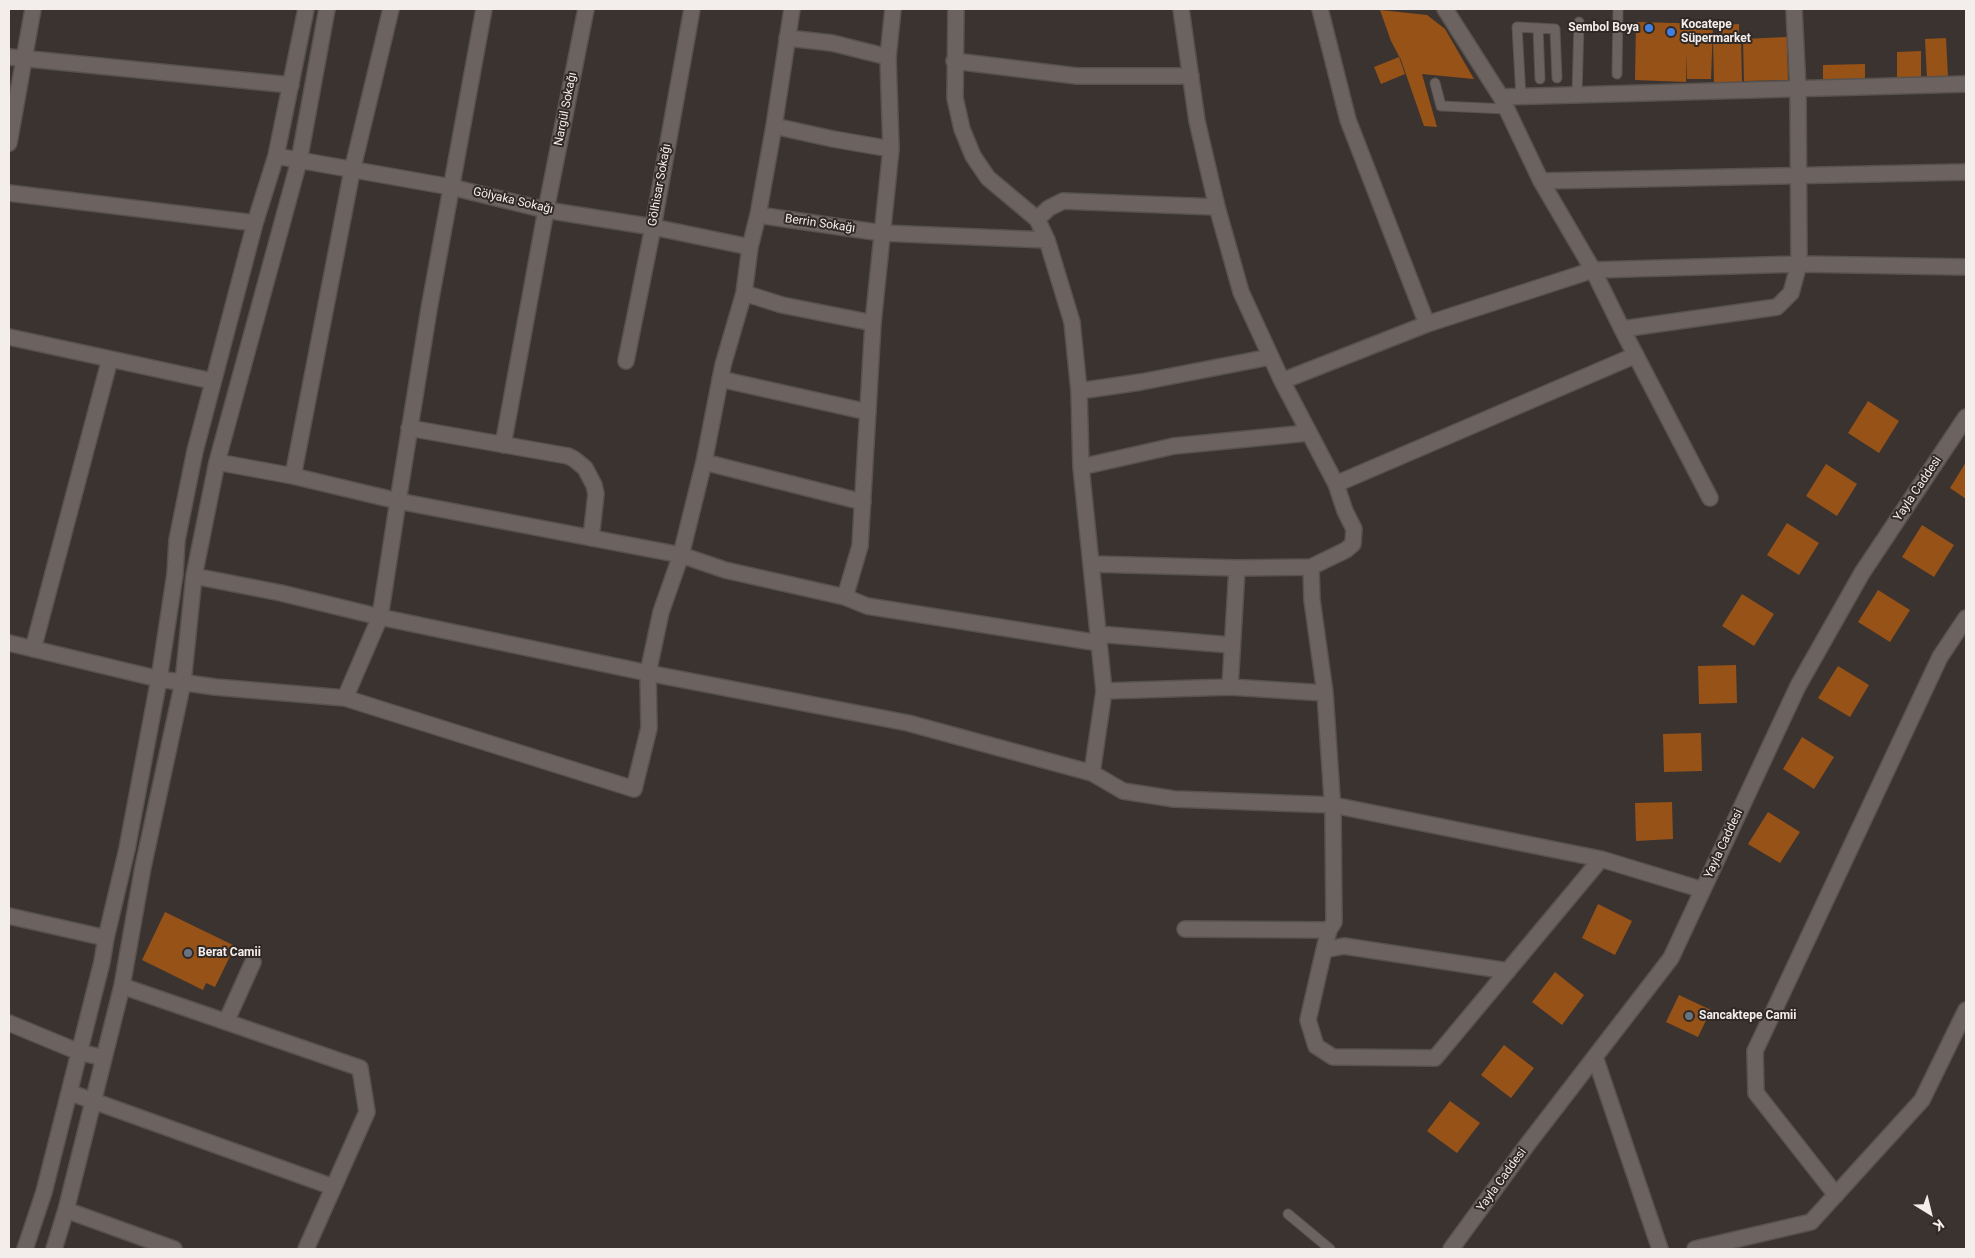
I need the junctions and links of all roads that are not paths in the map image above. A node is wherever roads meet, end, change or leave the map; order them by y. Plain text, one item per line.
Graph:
1 (33, 9) edge
2 (306, 9) edge
3 (328, 9) edge
4 (391, 9) edge
5 (484, 9) edge
6 (586, 9) edge
7 (692, 9) edge
8 (792, 9) edge
9 (892, 9) edge
10 (956, 9) edge
11 (1181, 9) edge
12 (1320, 9) edge
13 (1445, 9) edge
14 (1618, 9) edge
15 (1794, 9) edge
16 (1579, 22) dead end
17 (1538, 28) junction
18 (787, 38) junction
19 (9, 56) edge
20 (25, 57) junction
21 (888, 57) junction
22 (954, 62) junction
23 (1617, 74) dead end
24 (1191, 76) junction
25 (1540, 78) dead end
26 (1558, 78) dead end
27 (1435, 83) dead end
28 (1966, 84) edge
29 (290, 85) junction
30 (1798, 90) junction
31 (1577, 95) junction
32 (1521, 96) junction
33 (1504, 103) junction
34 (774, 126) junction
35 (9, 143) edge
36 (891, 149) junction
37 (276, 156) junction
38 (299, 161) junction
39 (352, 171) junction
40 (1966, 172) edge
41 (1797, 176) junction
42 (1541, 181) junction
43 (451, 187) junction
44 (9, 193) edge
45 (1217, 207) junction
46 (546, 210) junction
47 (758, 215) junction
48 (1037, 219) junction
49 (255, 223) junction
50 (653, 227) junction
51 (882, 233) junction
52 (1047, 240) junction
53 (750, 246) junction
54 (1799, 264) junction
55 (1966, 267) edge
56 (1593, 270) junction
57 (744, 293) junction
58 (873, 323) junction
59 (1427, 324) junction
60 (1622, 329) junction
61 (9, 337) edge
62 (1636, 355) junction
63 (1270, 357) junction
64 (110, 359) junction
65 (626, 361) dead end
66 (720, 379) junction
67 (212, 382) junction
68 (1282, 382) junction
69 (1079, 390) junction
70 (868, 412) junction
71 (1966, 417) edge
72 (409, 428) junction
73 (1308, 433) junction
74 (503, 446) junction
75 (216, 462) junction
76 (704, 462) junction
77 (1081, 467) junction
78 (293, 476) junction
79 (1336, 484) junction
80 (1710, 498) dead end
81 (398, 501) junction
82 (863, 502) junction
83 (591, 538) junction
84 (681, 555) junction
85 (1091, 564) junction
86 (1311, 567) junction
87 (1237, 568) junction
88 (194, 576) junction
89 (845, 597) junction
90 (380, 617) junction
91 (1966, 618) edge
92 (1099, 638) junction
93 (9, 643) edge
94 (1231, 645) junction
95 (33, 649) junction
96 (648, 673) junction
97 (159, 679) junction
98 (183, 682) junction
99 (1230, 687) junction
100 (1104, 691) junction
101 (1325, 693) junction
102 (345, 698) junction
103 (1092, 773) junction
104 (1332, 805) junction
105 (1601, 859) junction
106 (1703, 890) junction
107 (9, 916) edge
108 (1185, 930) dead end
109 (1329, 930) junction
110 (106, 938) junction
111 (1324, 950) junction
112 (253, 962) dead end
113 (1508, 971) junction
114 (122, 986) junction
115 (1966, 1010) edge
116 (226, 1022) junction
117 (9, 1023) edge
118 (80, 1052) junction
119 (1595, 1057) junction
120 (104, 1058) junction
121 (70, 1093) junction
122 (94, 1101) junction
123 (333, 1187) junction
124 (1836, 1195) junction
125 (66, 1210) junction
126 (1288, 1214) dead end
127 (25, 1249) edge
128 (54, 1249) edge
129 (174, 1249) edge
130 (306, 1249) edge
131 (1330, 1249) edge
132 (1451, 1249) edge
133 (1660, 1249) edge
134 (1695, 1249) edge

1 - 20 street
2 - 29 street
3 - 38 street
4 - 39 street
5 - 43 street
6 - 46 street, Nargül Sokağı
7 - 50 street, Gölhisar Sokağı
8 - 18 street
9 - 21 street
10 - 22 street
11 - 24 street
12 - 59 street
13 - 33 street
14 - 23 lane
15 - 30 street
16 - 31 lane
17 - 25 lane
17 - 26 lane
17 - 32 lane
18 - 21 street
18 - 34 street
19 - 20 street
20 - 29 street
20 - 35 street
21 - 36 street
22 - 24 street
22 - 48 street
24 - 45 street
27 - 33 lane
28 - 30 street
29 - 37 street
30 - 31 street
30 - 41 street
31 - 32 street
32 - 33 street
33 - 42 street
34 - 36 street
34 - 47 street
36 - 51 street
37 - 38 street, Gölyaka Sokağı
37 - 49 street
38 - 39 street, Gölyaka Sokağı
38 - 75 street
39 - 43 street, Gölyaka Sokağı
39 - 78 street
40 - 41 street
41 - 42 street
41 - 54 street
42 - 56 street
43 - 46 street, Gölyaka Sokağı
43 - 72 street
44 - 49 street
45 - 48 street
45 - 63 street
46 - 50 street, Gölyaka Sokağı
46 - 74 street, Nargül Sokağı
47 - 51 street, Berrin Sokağı
47 - 53 street
48 - 52 street
49 - 67 street
50 - 53 street, Gölyaka Sokağı
50 - 65 street, Gölhisar Sokağı
51 - 52 street, Berrin Sokağı
51 - 58 street
52 - 69 street
53 - 57 street
54 - 55 street
54 - 56 street
54 - 60 street
56 - 59 street
56 - 60 street
57 - 58 street
57 - 66 street
58 - 70 street
59 - 68 street
60 - 62 street
61 - 64 street
62 - 79 street
62 - 80 street
63 - 68 street
63 - 69 street
64 - 67 street
64 - 95 street
66 - 70 street
66 - 76 street
67 - 97 street
68 - 73 street
69 - 77 street
70 - 82 street
71 - 106 street, Yayla Caddesi
72 - 74 street
72 - 81 street
73 - 77 street
73 - 79 street
74 - 83 street
75 - 78 street
75 - 88 street
76 - 82 street
76 - 84 street
77 - 85 street
78 - 81 street
79 - 86 street
81 - 83 street
81 - 90 street
82 - 89 street
83 - 84 street
84 - 89 street
84 - 96 street
85 - 87 street
85 - 92 street
86 - 87 street
86 - 101 street
87 - 94 street
88 - 90 street
88 - 98 street
89 - 92 street
90 - 96 street
90 - 102 street
91 - 124 street
92 - 94 street
92 - 100 street
93 - 95 street
94 - 99 street
95 - 97 street
96 - 102 street
96 - 103 street
97 - 98 street
97 - 110 street
98 - 102 street
98 - 114 street
99 - 100 street
99 - 101 street
100 - 103 street
101 - 104 street
103 - 104 street
104 - 105 street
104 - 109 street
105 - 106 street
105 - 113 street
106 - 119 street, Yayla Caddesi
107 - 110 street
108 - 109 street
109 - 111 street
110 - 118 street
111 - 113 street
111 - 113 street
112 - 116 street
114 - 116 street
114 - 120 street
115 - 124 street
116 - 123 street
117 - 118 street
118 - 120 street
118 - 121 street
119 - 132 street, Yayla Caddesi
119 - 133 street
120 - 122 street
121 - 122 street
121 - 127 street
122 - 123 street
122 - 125 street
123 - 130 street
124 - 134 street
125 - 128 street
125 - 129 street
126 - 131 lane

